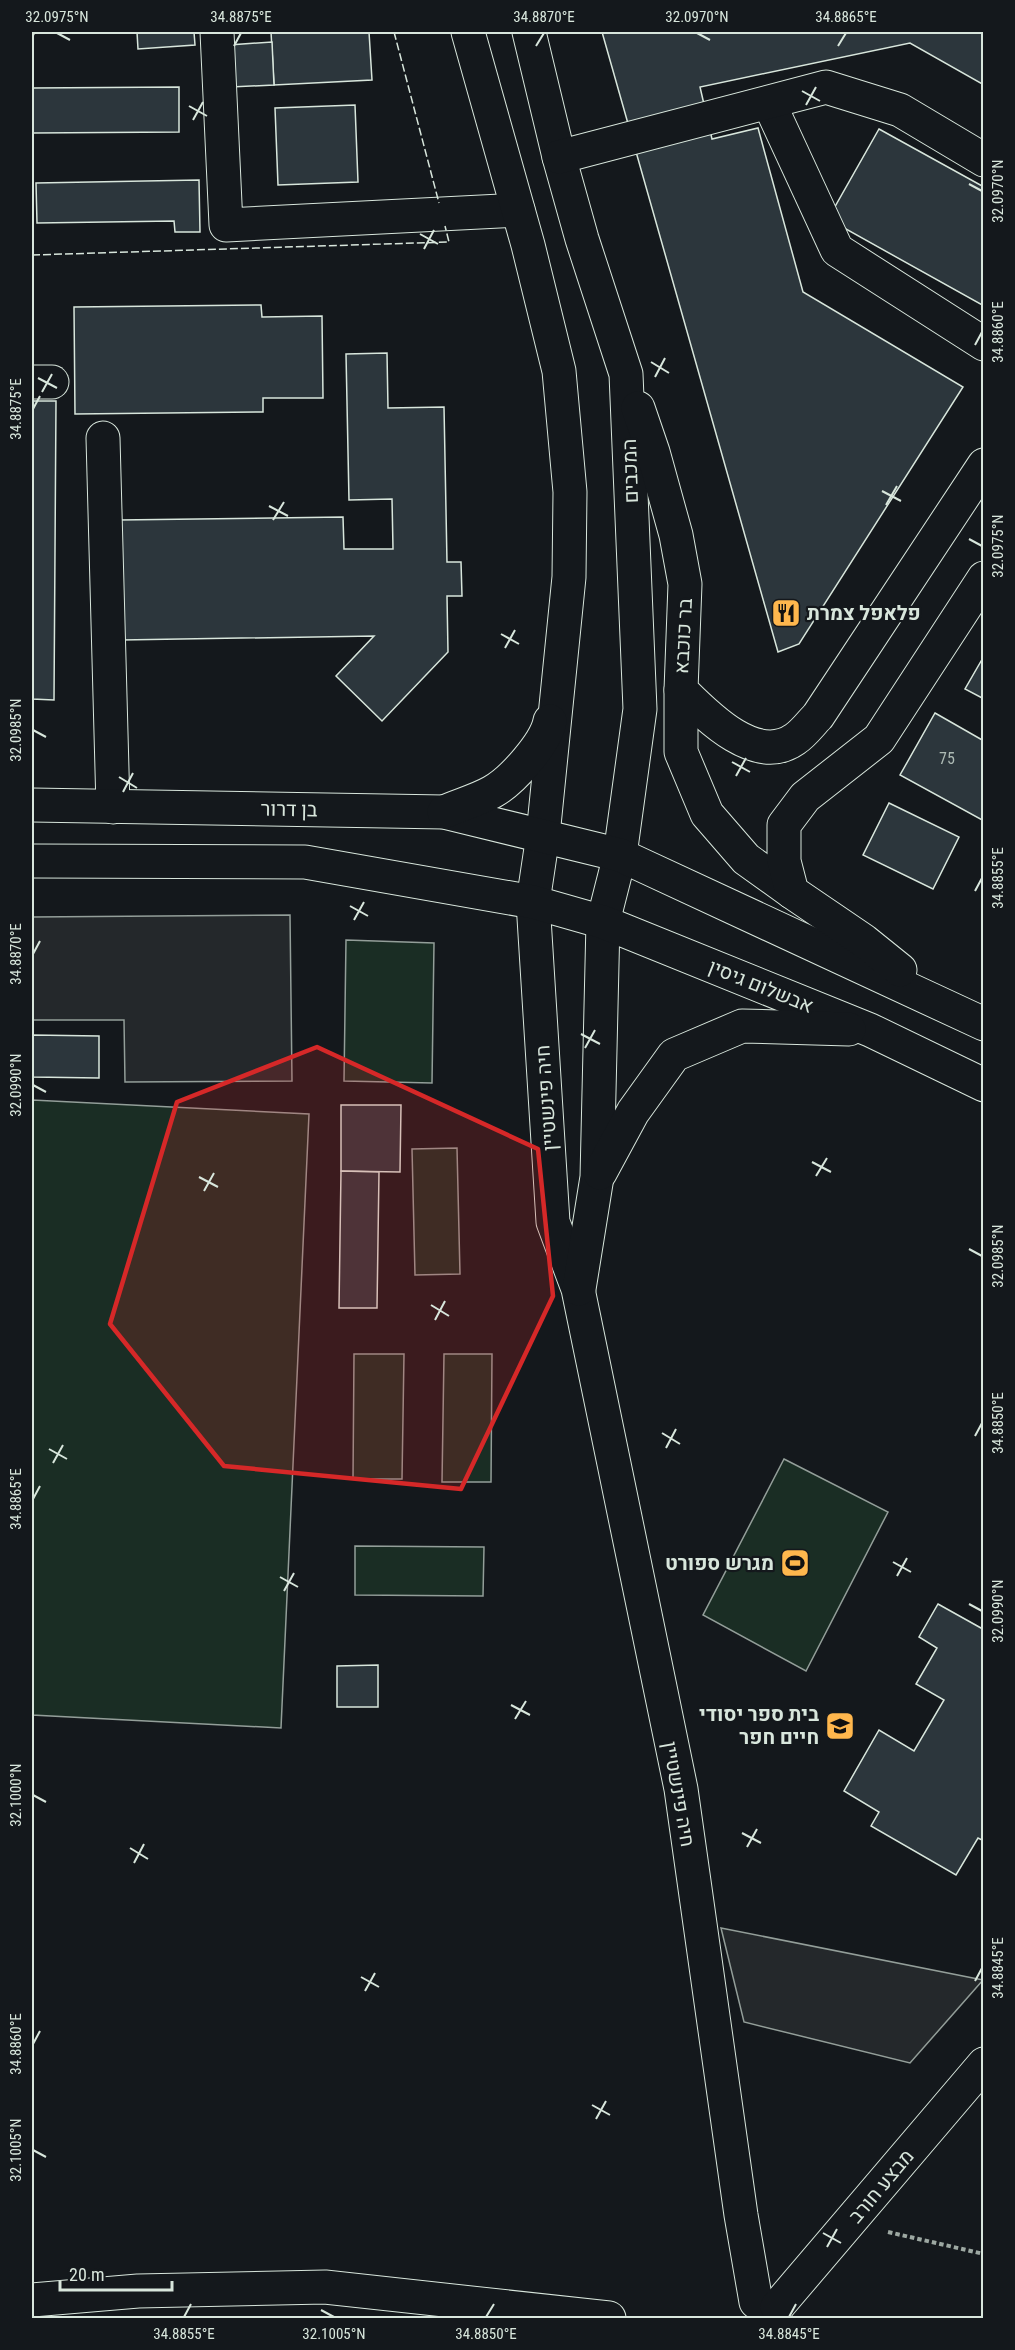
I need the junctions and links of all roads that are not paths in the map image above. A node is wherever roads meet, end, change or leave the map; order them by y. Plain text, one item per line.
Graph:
1 (217, 32) edge
2 (468, 32) edge
3 (529, 32) edge
4 (769, 103) junction
5 (559, 157) junction
6 (984, 160) edge
7 (519, 210) junction
8 (984, 344) edge
9 (626, 374) junction
10 (103, 438) dead end
11 (984, 465) edge
12 (984, 578) edge
13 (560, 660) junction
14 (681, 690) junction
15 (32, 805) edge
16 (113, 807) junction
17 (444, 812) junction
18 (543, 835) junction
19 (620, 855) junction
20 (32, 861) edge
21 (792, 892) junction
22 (533, 902) junction
23 (603, 922) junction
24 (946, 1006) junction
25 (984, 1024) edge
26 (870, 1030) junction
27 (984, 1085) edge
28 (597, 1177) junction
29 (579, 1289) junction
30 (984, 2064) edge
31 (32, 2300) edge
32 (764, 2312) edge
33 (609, 2319) edge

1 - 7 street
2 - 7 street
3 - 5 street, המכבים
4 - 5 street
4 - 6 street
4 - 8 street
5 - 9 street, המכבים
7 - 13 street
9 - 14 street, בר כוכבא
9 - 19 street, המכבים
10 - 16 street
11 - 14 street, בר כוכבא
12 - 21 street
13 - 17 street
13 - 18 street
14 - 21 street
15 - 16 street, בן דרור
16 - 17 street, בן דרור
17 - 18 street, בן דרור
18 - 19 street
18 - 22 street
19 - 23 street, המכבים
19 - 24 street
20 - 22 street
21 - 24 street
22 - 23 street, אבשלום גיסין
22 - 29 street, חיה פינשטיין
23 - 26 street, אבשלום גיסין
23 - 28 street, חיה פינשטיין
24 - 25 street
26 - 27 street, אבשלום גיסין
26 - 28 street
28 - 29 street, חיה פינשטיין
29 - 32 street, חיה פינשטיין
30 - 32 street, מבצע חורב
31 - 33 street

